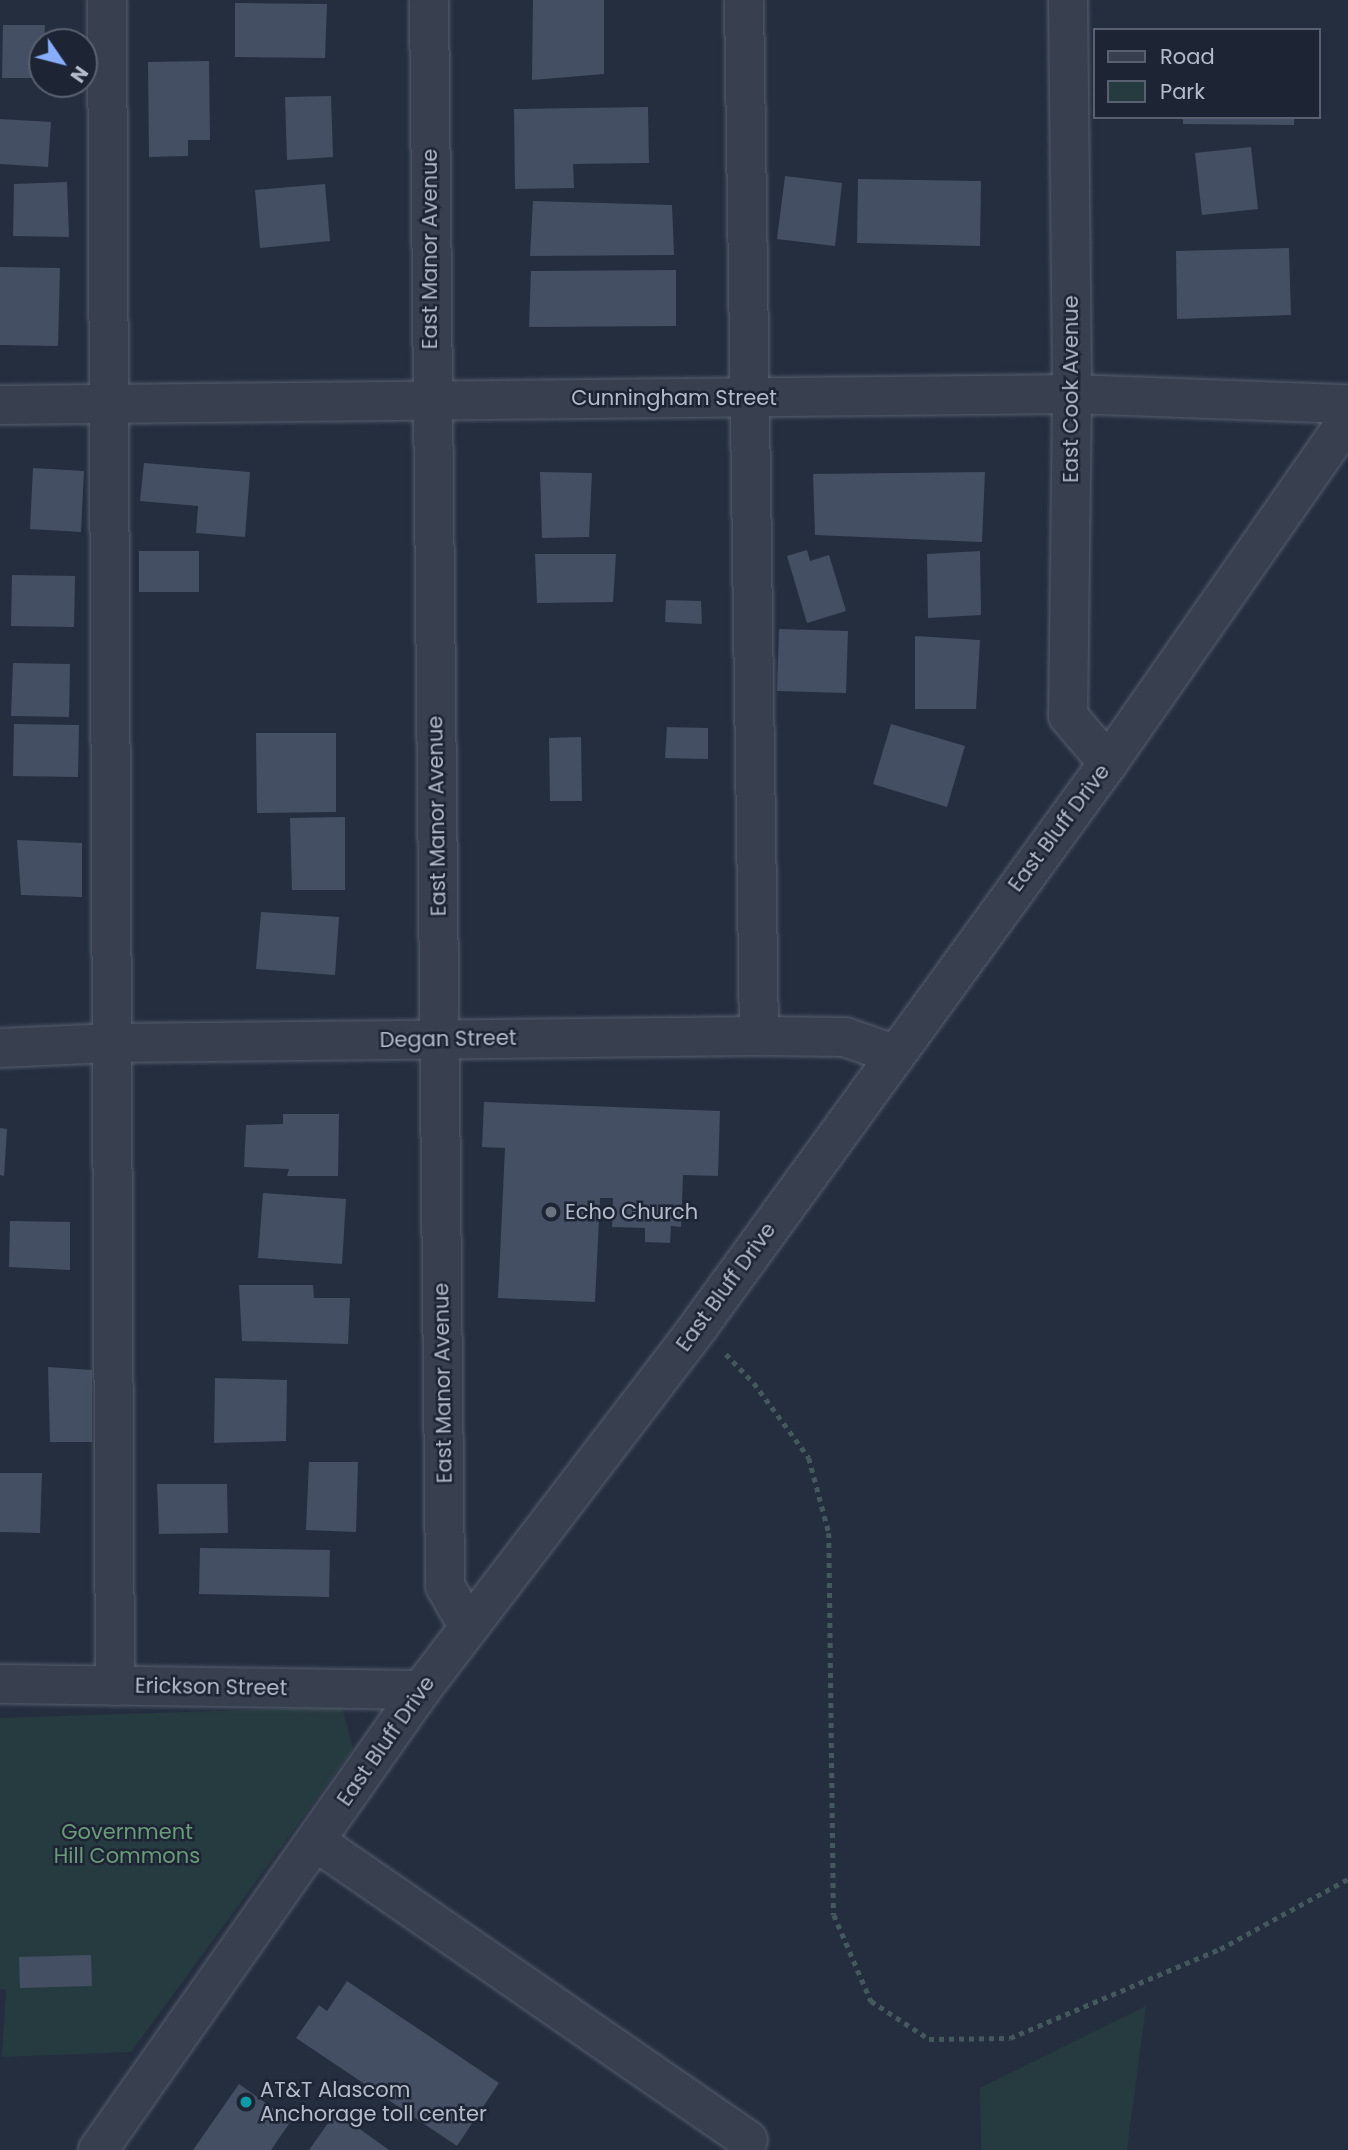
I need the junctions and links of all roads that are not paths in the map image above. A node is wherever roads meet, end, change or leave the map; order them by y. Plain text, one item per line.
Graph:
1 (107, 0) edge
2 (429, 0) edge
3 (744, 0) edge
4 (1068, 0) edge
5 (1072, 394) junction
6 (750, 398) junction
7 (431, 399) junction
8 (111, 404) junction
9 (1348, 404) edge
10 (0, 405) edge
11 (1348, 419) edge
12 (1108, 764) junction
13 (760, 1036) junction
14 (440, 1039) junction
15 (112, 1043) junction
16 (0, 1048) edge
17 (893, 1054) junction
18 (468, 1626) junction
19 (0, 1684) edge
20 (115, 1686) junction
21 (421, 1690) junction
22 (315, 1841) junction
23 (748, 2140) dead end
24 (98, 2150) edge

1 - 8 street
2 - 7 street, East Manor Avenue
3 - 6 street
4 - 5 street, East Cook Avenue
5 - 6 street, Cunningham Street
5 - 9 street, Cunningham Street
5 - 12 street, East Cook Avenue
6 - 7 street, Cunningham Street
6 - 13 street
7 - 8 street, Cunningham Street
7 - 14 street, East Manor Avenue
8 - 10 street, Cunningham Street
8 - 15 street
11 - 12 street, East Bluff Drive
12 - 17 street, East Bluff Drive
13 - 14 street, Degan Street
13 - 17 street, Degan Street
14 - 15 street, Degan Street
14 - 18 street, East Manor Avenue
15 - 16 street, Degan Street
15 - 20 street
17 - 18 street, East Bluff Drive
18 - 21 street, East Bluff Drive
19 - 20 street, Erickson Street
20 - 21 street, Erickson Street
21 - 22 street, East Bluff Drive
22 - 23 street
22 - 24 street, East Bluff Drive

